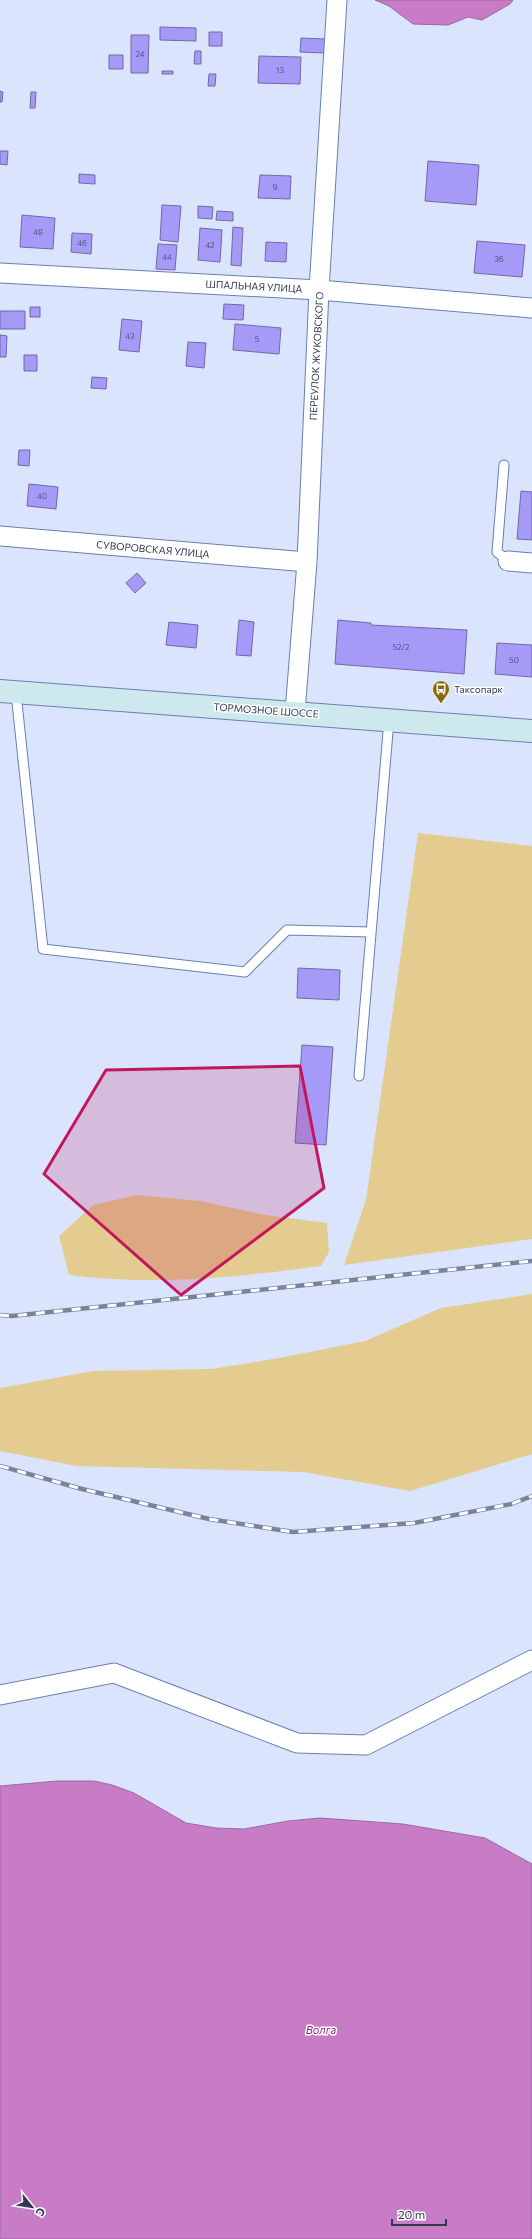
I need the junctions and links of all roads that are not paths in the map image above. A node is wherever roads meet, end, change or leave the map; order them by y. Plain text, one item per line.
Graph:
1 (337, 0) edge
2 (0, 273) edge
3 (319, 290) junction
4 (532, 308) edge
5 (504, 465) dead end
6 (0, 536) edge
7 (508, 561) joint
8 (306, 562) junction
9 (532, 564) edge
10 (8, 692) edge
11 (296, 712) junction
12 (389, 720) junction
13 (532, 730) edge
14 (372, 932) junction
15 (360, 1076) dead end
16 (532, 1660) edge
17 (0, 1695) edge

1 - 3 street, ПЕРЕУЛОК ЖУКОВСКОГО
2 - 3 street, ШПАЛЬНАЯ УЛИЦА
3 - 4 street, ШПАЛЬНАЯ УЛИЦА
3 - 8 street, ПЕРЕУЛОК ЖУКОВСКОГО
5 - 7 lane
6 - 8 street, СУВОРОВСКАЯ УЛИЦА
7 - 9 street
8 - 11 street, ПЕРЕУЛОК ЖУКОВСКОГО
10 - 11 street, ТОРМОЗНОЕ ШОССЕ
10 - 14 lane
11 - 12 street, ТОРМОЗНОЕ ШОССЕ
12 - 13 street, ТОРМОЗНОЕ ШОССЕ
12 - 14 lane
14 - 15 lane
16 - 17 street

